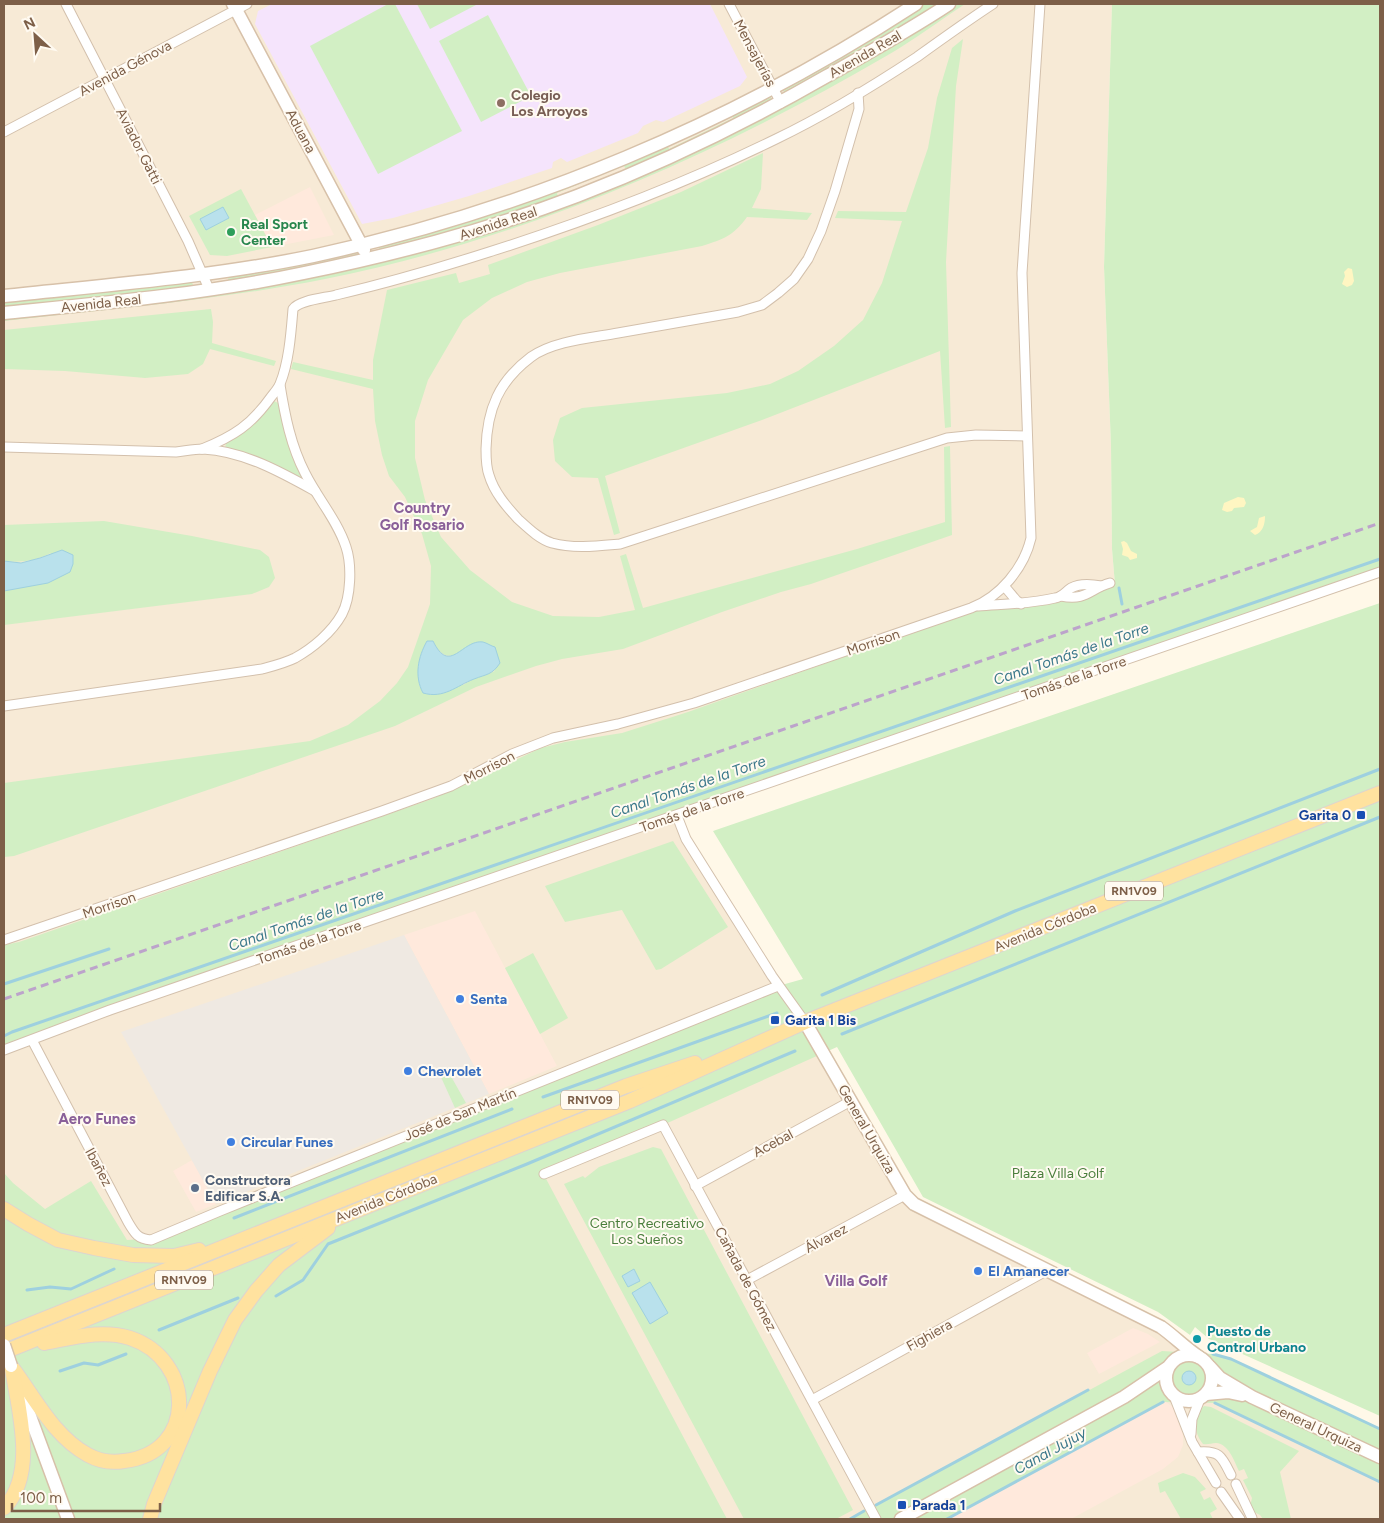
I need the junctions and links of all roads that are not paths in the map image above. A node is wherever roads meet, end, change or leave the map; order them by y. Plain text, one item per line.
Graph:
1 (66, 4) edge
2 (729, 4) edge
3 (916, 4) edge
4 (949, 4) edge
5 (993, 4) edge
6 (1040, 4) edge
7 (239, 6) edge
8 (899, 8) edge
9 (105, 79) junction
10 (773, 88) junction
11 (858, 93) junction
12 (781, 103) junction
13 (4, 132) edge
14 (361, 244) junction
15 (370, 259) junction
16 (203, 274) junction
17 (210, 290) junction
18 (4, 296) edge
19 (4, 313) edge
20 (280, 386) junction
21 (1027, 436) junction
22 (4, 447) edge
23 (202, 449) junction
24 (315, 491) junction
25 (1380, 572) edge
26 (1105, 585) dead end
27 (1004, 587) junction
28 (1021, 604) junction
29 (978, 606) junction
30 (4, 706) edge
31 (1380, 793) edge
32 (677, 816) junction
33 (4, 940) edge
34 (778, 986) junction
35 (805, 1022) junction
36 (766, 1038) junction
37 (32, 1040) junction
38 (4, 1050) edge
39 (851, 1101) junction
40 (544, 1174) dead end
41 (696, 1186) junction
42 (905, 1195) junction
43 (4, 1209) edge
44 (350, 1213) junction
45 (142, 1239) joint
46 (241, 1241) junction
47 (1046, 1271) junction
48 (747, 1280) junction
49 (1164, 1329) junction
50 (4, 1335) edge
51 (8, 1348) edge
52 (1199, 1357) junction
53 (11, 1366) junction
54 (1169, 1366) junction
55 (1210, 1368) junction
56 (1172, 1395) junction
57 (1203, 1396) junction
58 (1124, 1397) junction
59 (1252, 1397) junction
60 (812, 1400) junction
61 (1192, 1442) junction
62 (1198, 1452) junction
63 (1380, 1456) edge
64 (1242, 1496) junction
65 (1229, 1502) junction
66 (4, 1508) edge
67 (68, 1519) edge
68 (150, 1519) edge
69 (876, 1519) edge
70 (901, 1519) edge
71 (1240, 1519) edge
72 (1251, 1519) edge

1 - 9 street, Aviador Gatti
2 - 10 street, Mensajerías
3 - 8 main road, Avenida Real
4 - 12 main road, Avenida Real
5 - 11 street
6 - 21 street
7 - 9 street, Avenida Génova
7 - 14 main road, Aduana
8 - 10 main road, Avenida Real
9 - 13 street, Avenida Génova
9 - 16 street, Aviador Gatti
10 - 12 street, Mensajerías
10 - 14 main road, Avenida Real
11 - 20 street
11 - 21 street
12 - 15 main road, Avenida Real
14 - 15 main road, Aduana
14 - 16 main road, Avenida Real
15 - 17 main road, Avenida Real
16 - 17 street, Aviador Gatti
16 - 18 main road, Avenida Real
17 - 19 main road, Avenida Real
20 - 23 street
20 - 24 street
21 - 27 street, Morrison
22 - 23 street
23 - 24 street
24 - 30 street
25 - 32 street, Tomás de la Torre
26 - 28 street, Morrison
27 - 28 street
27 - 29 street, Morrison
28 - 29 street, Morrison
29 - 33 street, Morrison
31 - 35 main road, Avenida Córdoba / RN1V09
32 - 34 street, General Urquiza
32 - 37 street, Tomás de la Torre
34 - 35 street, General Urquiza
34 - 45 street, José de San Martín
35 - 36 main road, Avenida Córdoba / RN1V09
35 - 39 main road, General Urquiza
36 - 44 main road, Avenida Córdoba / RN1V09
36 - 46 main road, Avenida Córdoba / RN1V09
37 - 38 street, Tomás de la Torre
37 - 45 street, Ibañez
39 - 41 street, Acebal
39 - 42 main road, General Urquiza
40 - 41 street, Cañada de Gómez
41 - 48 street, Cañada de Gómez
42 - 47 main road, General Urquiza
42 - 48 street, Álvarez
43 - 46 main road
44 - 51 main road, Avenida Córdoba / RN1V09
44 - 68 main road
46 - 50 main road, Avenida Córdoba / RN1V09
47 - 49 main road, General Urquiza
47 - 60 street, Fighiera
48 - 60 street, Cañada de Gómez
49 - 52 main road, General Urquiza
49 - 54 main road
51 - 53 main road, bridge
51 - 53 main road
52 - 54 main road
52 - 55 main road
53 - 66 main road
53 - 67 main road
54 - 56 main road
54 - 58 main road
55 - 57 main road
55 - 59 main road, General Urquiza
56 - 57 main road
56 - 58 main road
56 - 61 street
57 - 59 main road, General Urquiza
57 - 61 street
58 - 70 main road
59 - 63 main road, General Urquiza
60 - 69 street, Cañada de Gómez
61 - 62 street
62 - 64 street
62 - 65 street
64 - 65 street
64 - 72 street
65 - 71 street

